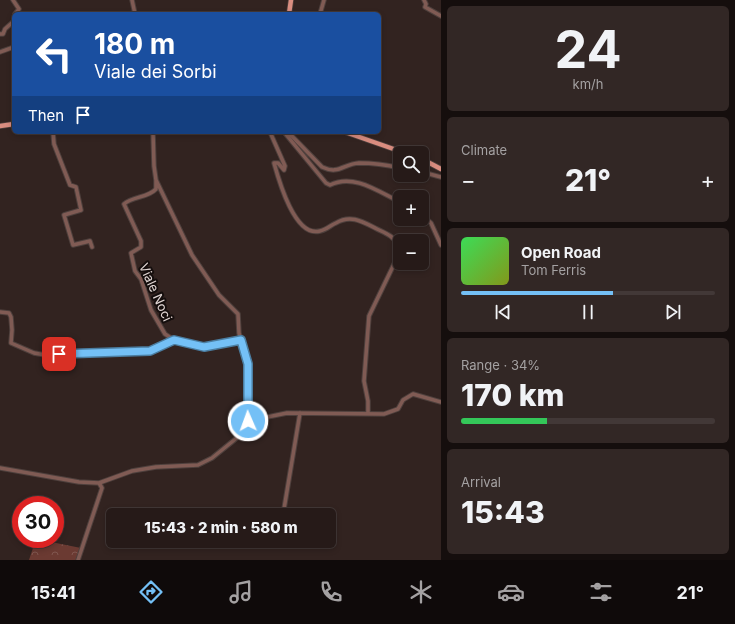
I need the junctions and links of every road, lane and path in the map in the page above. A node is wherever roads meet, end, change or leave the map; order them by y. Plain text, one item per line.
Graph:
1 (14, 0) edge
2 (132, 0) edge
3 (291, 0) edge
4 (324, 0) edge
5 (424, 0) edge
6 (17, 12) edge
7 (135, 12) edge
8 (289, 12) edge
9 (321, 12) edge
10 (441, 16) edge
11 (12, 21) edge
12 (0, 34) edge
13 (12, 48) edge
14 (0, 52) edge
15 (12, 124) edge
16 (0, 126) edge
17 (53, 134) edge
18 (153, 134) edge
19 (271, 134) edge
20 (286, 134) edge
21 (290, 134) edge
22 (351, 134) edge
23 (393, 149) edge
24 (429, 163) edge
25 (393, 167) edge
26 (441, 169) edge
27 (429, 174) edge
28 (441, 177) edge
29 (156, 180) junction
30 (393, 198) edge
31 (429, 221) edge
32 (441, 245) edge
33 (92, 247) dead end
34 (0, 312) edge
35 (174, 340) junction
36 (241, 340) junction
37 (441, 402) edge
38 (300, 413) junction
39 (368, 413) junction
40 (248, 421) junction
41 (0, 468) edge
42 (99, 483) junction
43 (284, 508) edge
44 (78, 560) edge

1 - 6 street
2 - 7 street
3 - 8 main road
4 - 9 street
5 - 10 street
11 - 12 street
13 - 14 street
15 - 16 main road
17 - 33 street
18 - 29 street
19 - 39 street
20 - 30 street
21 - 25 street
22 - 23 main road
24 - 26 main road
27 - 28 street
29 - 35 street, Viale Noci
29 - 36 street
31 - 32 street
34 - 35 street
35 - 36 street
36 - 40 street
37 - 39 street
38 - 39 street
38 - 40 street
38 - 43 street
40 - 42 street
41 - 42 street
42 - 44 street

